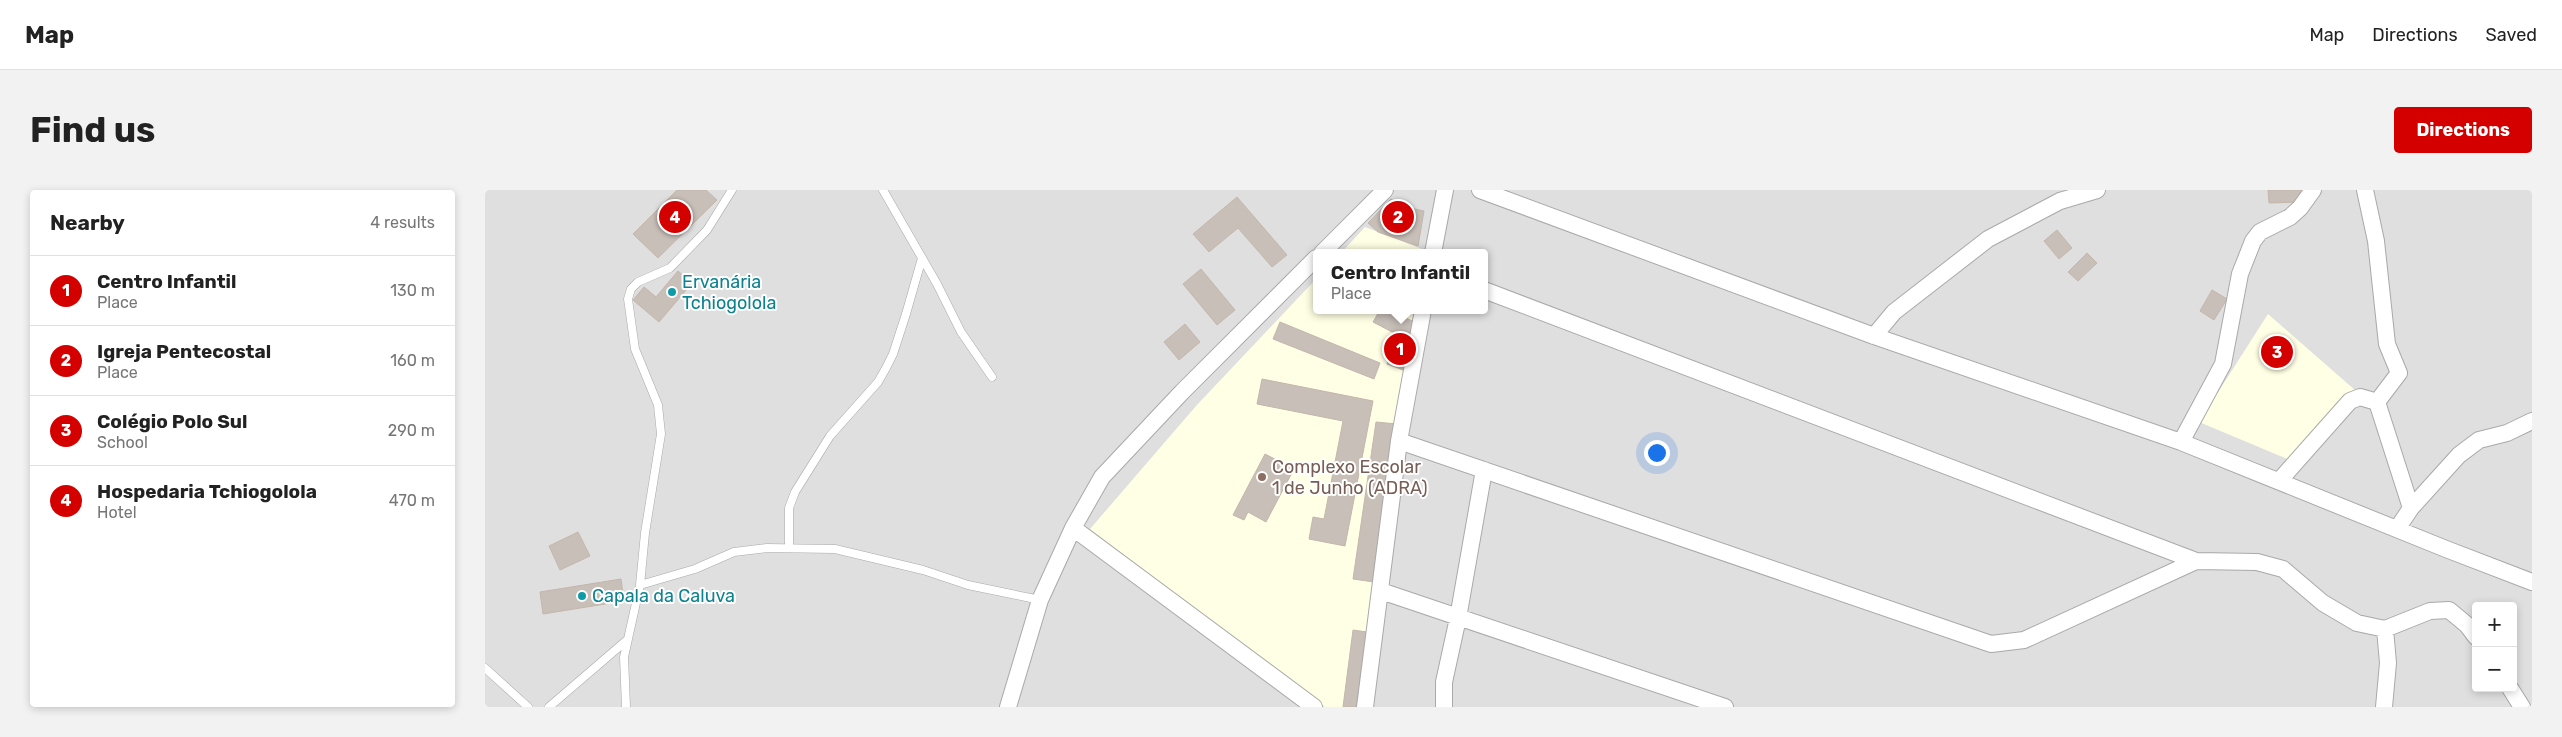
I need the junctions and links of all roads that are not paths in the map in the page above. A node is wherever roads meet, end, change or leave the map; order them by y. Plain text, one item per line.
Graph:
1 (732, 190) edge
2 (883, 190) edge
3 (1385, 190) edge
4 (1445, 190) edge
5 (1479, 190) edge
6 (2097, 190) edge
7 (2313, 190) edge
8 (2365, 190) edge
9 (1326, 249) edge
10 (1434, 249) edge
11 (922, 258) junction
12 (1313, 261) edge
13 (1488, 292) edge
14 (1422, 314) edge
15 (1874, 336) junction
16 (992, 377) dead end
17 (2377, 402) junction
18 (2532, 422) edge
19 (1399, 441) junction
20 (2181, 442) junction
21 (1484, 470) junction
22 (2279, 480) junction
23 (2411, 508) junction
24 (1073, 528) junction
25 (2397, 529) junction
26 (789, 548) junction
27 (2196, 560) junction
28 (2532, 582) edge
29 (640, 585) junction
30 (1381, 591) junction
31 (1040, 600) junction
32 (1458, 618) junction
33 (2385, 629) junction
34 (2472, 632) edge
35 (627, 640) junction
36 (485, 668) edge
37 (2513, 692) edge
38 (1698, 702) edge
39 (528, 707) edge
40 (549, 707) edge
41 (626, 707) edge
42 (1008, 707) edge
43 (1314, 707) edge
44 (1365, 707) edge
45 (1444, 707) edge
46 (1725, 707) edge
47 (2384, 707) edge
48 (2522, 707) edge

1 - 29 lane
2 - 11 lane
3 - 9 street
4 - 10 street
5 - 15 street
6 - 15 street
7 - 20 street
8 - 17 street
11 - 16 lane
11 - 26 lane
12 - 24 street
13 - 27 street
14 - 19 street
15 - 20 street
17 - 22 street
17 - 23 street
18 - 23 street
19 - 21 street
19 - 30 street
20 - 22 street
21 - 27 street
21 - 32 street
22 - 25 street
23 - 25 street
24 - 31 street
24 - 43 street
25 - 28 street
26 - 29 lane
26 - 31 lane
27 - 33 street
29 - 35 lane
30 - 32 street
30 - 44 street
31 - 42 street
32 - 38 street
32 - 45 street
33 - 34 street
33 - 47 street
35 - 40 lane
35 - 41 lane
36 - 39 lane
37 - 48 street
38 - 46 street

